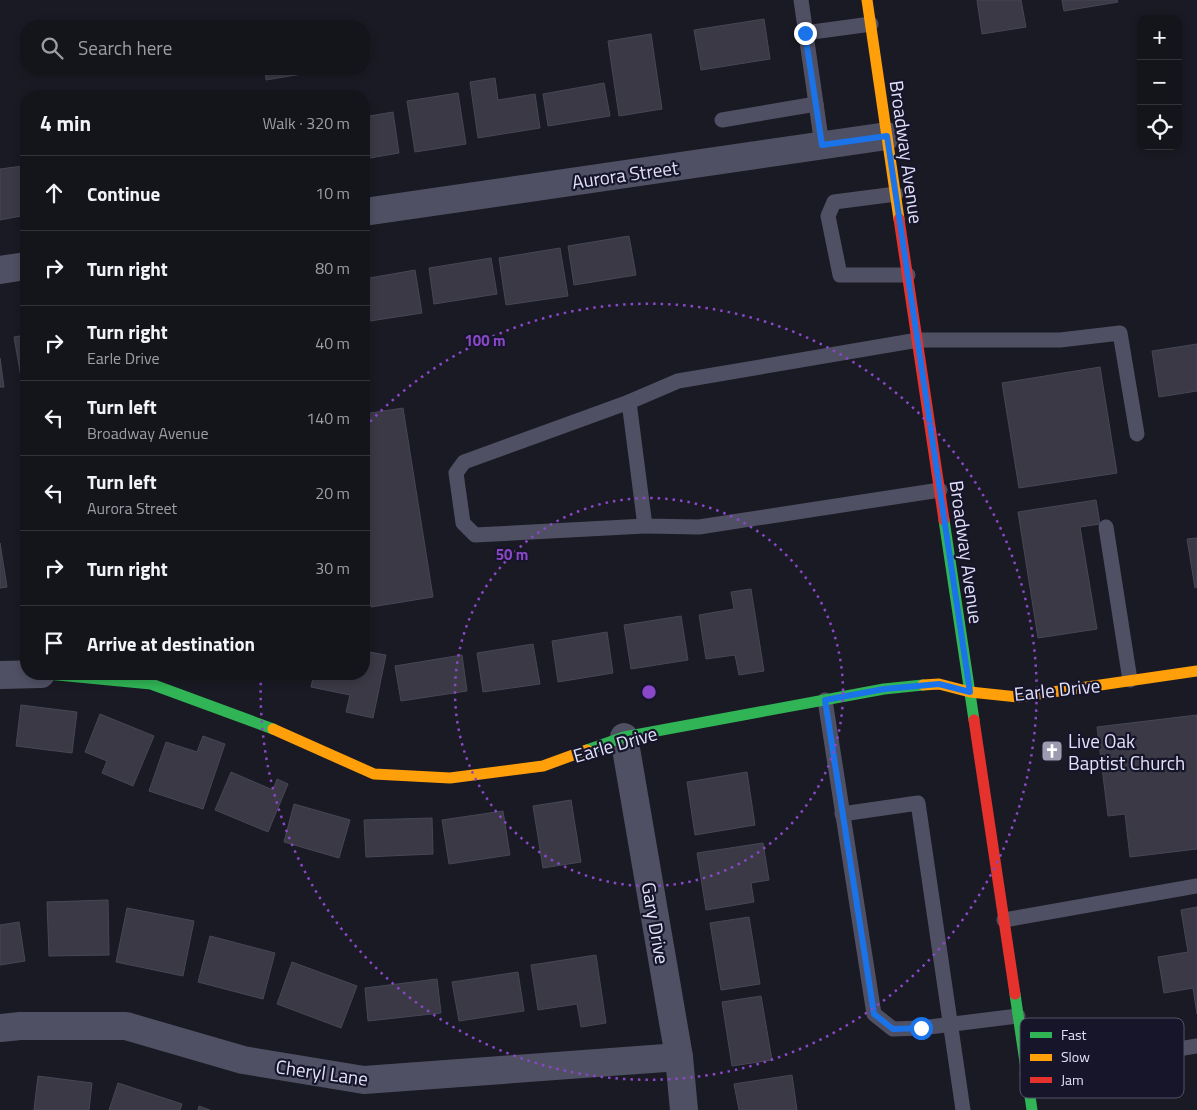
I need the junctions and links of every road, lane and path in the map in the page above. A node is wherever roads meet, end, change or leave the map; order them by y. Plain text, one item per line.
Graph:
1 (801, 0) edge
2 (867, 0) edge
3 (870, 24) junction
4 (805, 33) junction
5 (816, 104) junction
6 (722, 120) dead end
7 (887, 136) junction
8 (822, 145) junction
9 (896, 194) junction
10 (370, 211) edge
11 (20, 267) edge
12 (0, 270) edge
13 (908, 275) junction
14 (918, 340) junction
15 (629, 402) junction
16 (1137, 434) dead end
17 (940, 490) junction
18 (645, 526) junction
19 (1106, 527) dead end
20 (1197, 671) edge
21 (0, 675) edge
22 (20, 675) edge
23 (109, 680) edge
24 (1130, 680) junction
25 (970, 692) junction
26 (825, 700) junction
27 (624, 737) junction
28 (842, 814) junction
29 (1197, 886) edge
30 (1004, 920) junction
31 (1018, 1016) junction
32 (951, 1025) junction
33 (0, 1028) edge
34 (1020, 1029) edge
35 (1197, 1046) edge
36 (1184, 1048) edge
37 (679, 1057) junction
38 (684, 1110) edge
39 (963, 1110) edge

1 - 4 lane
2 - 3 street, Broadway Avenue
3 - 4 lane
3 - 7 street, Broadway Avenue
4 - 5 lane
5 - 6 lane
5 - 8 lane
7 - 8 street, Aurora Street
7 - 9 street, Broadway Avenue
8 - 10 street, Aurora Street
9 - 13 street, Broadway Avenue
9 - 13 lane
11 - 12 street
13 - 14 street, Broadway Avenue
14 - 15 lane
14 - 16 lane
14 - 17 street, Broadway Avenue
15 - 18 lane
15 - 18 lane
17 - 18 lane
17 - 25 street, Broadway Avenue
19 - 24 lane
20 - 24 street, Earle Drive
21 - 22 street
23 - 27 street, Earle Drive
24 - 25 street, Earle Drive
25 - 26 street, Earle Drive
25 - 30 street, Broadway Avenue
26 - 27 street, Earle Drive
26 - 28 lane
27 - 37 street, Gary Drive
28 - 32 lane
28 - 32 lane
29 - 30 lane
30 - 31 street, Broadway Avenue
31 - 32 lane
31 - 34 street, Broadway Avenue
32 - 39 lane
33 - 37 street, Cheryl Lane
35 - 36 lane
37 - 38 street, Gary Drive

